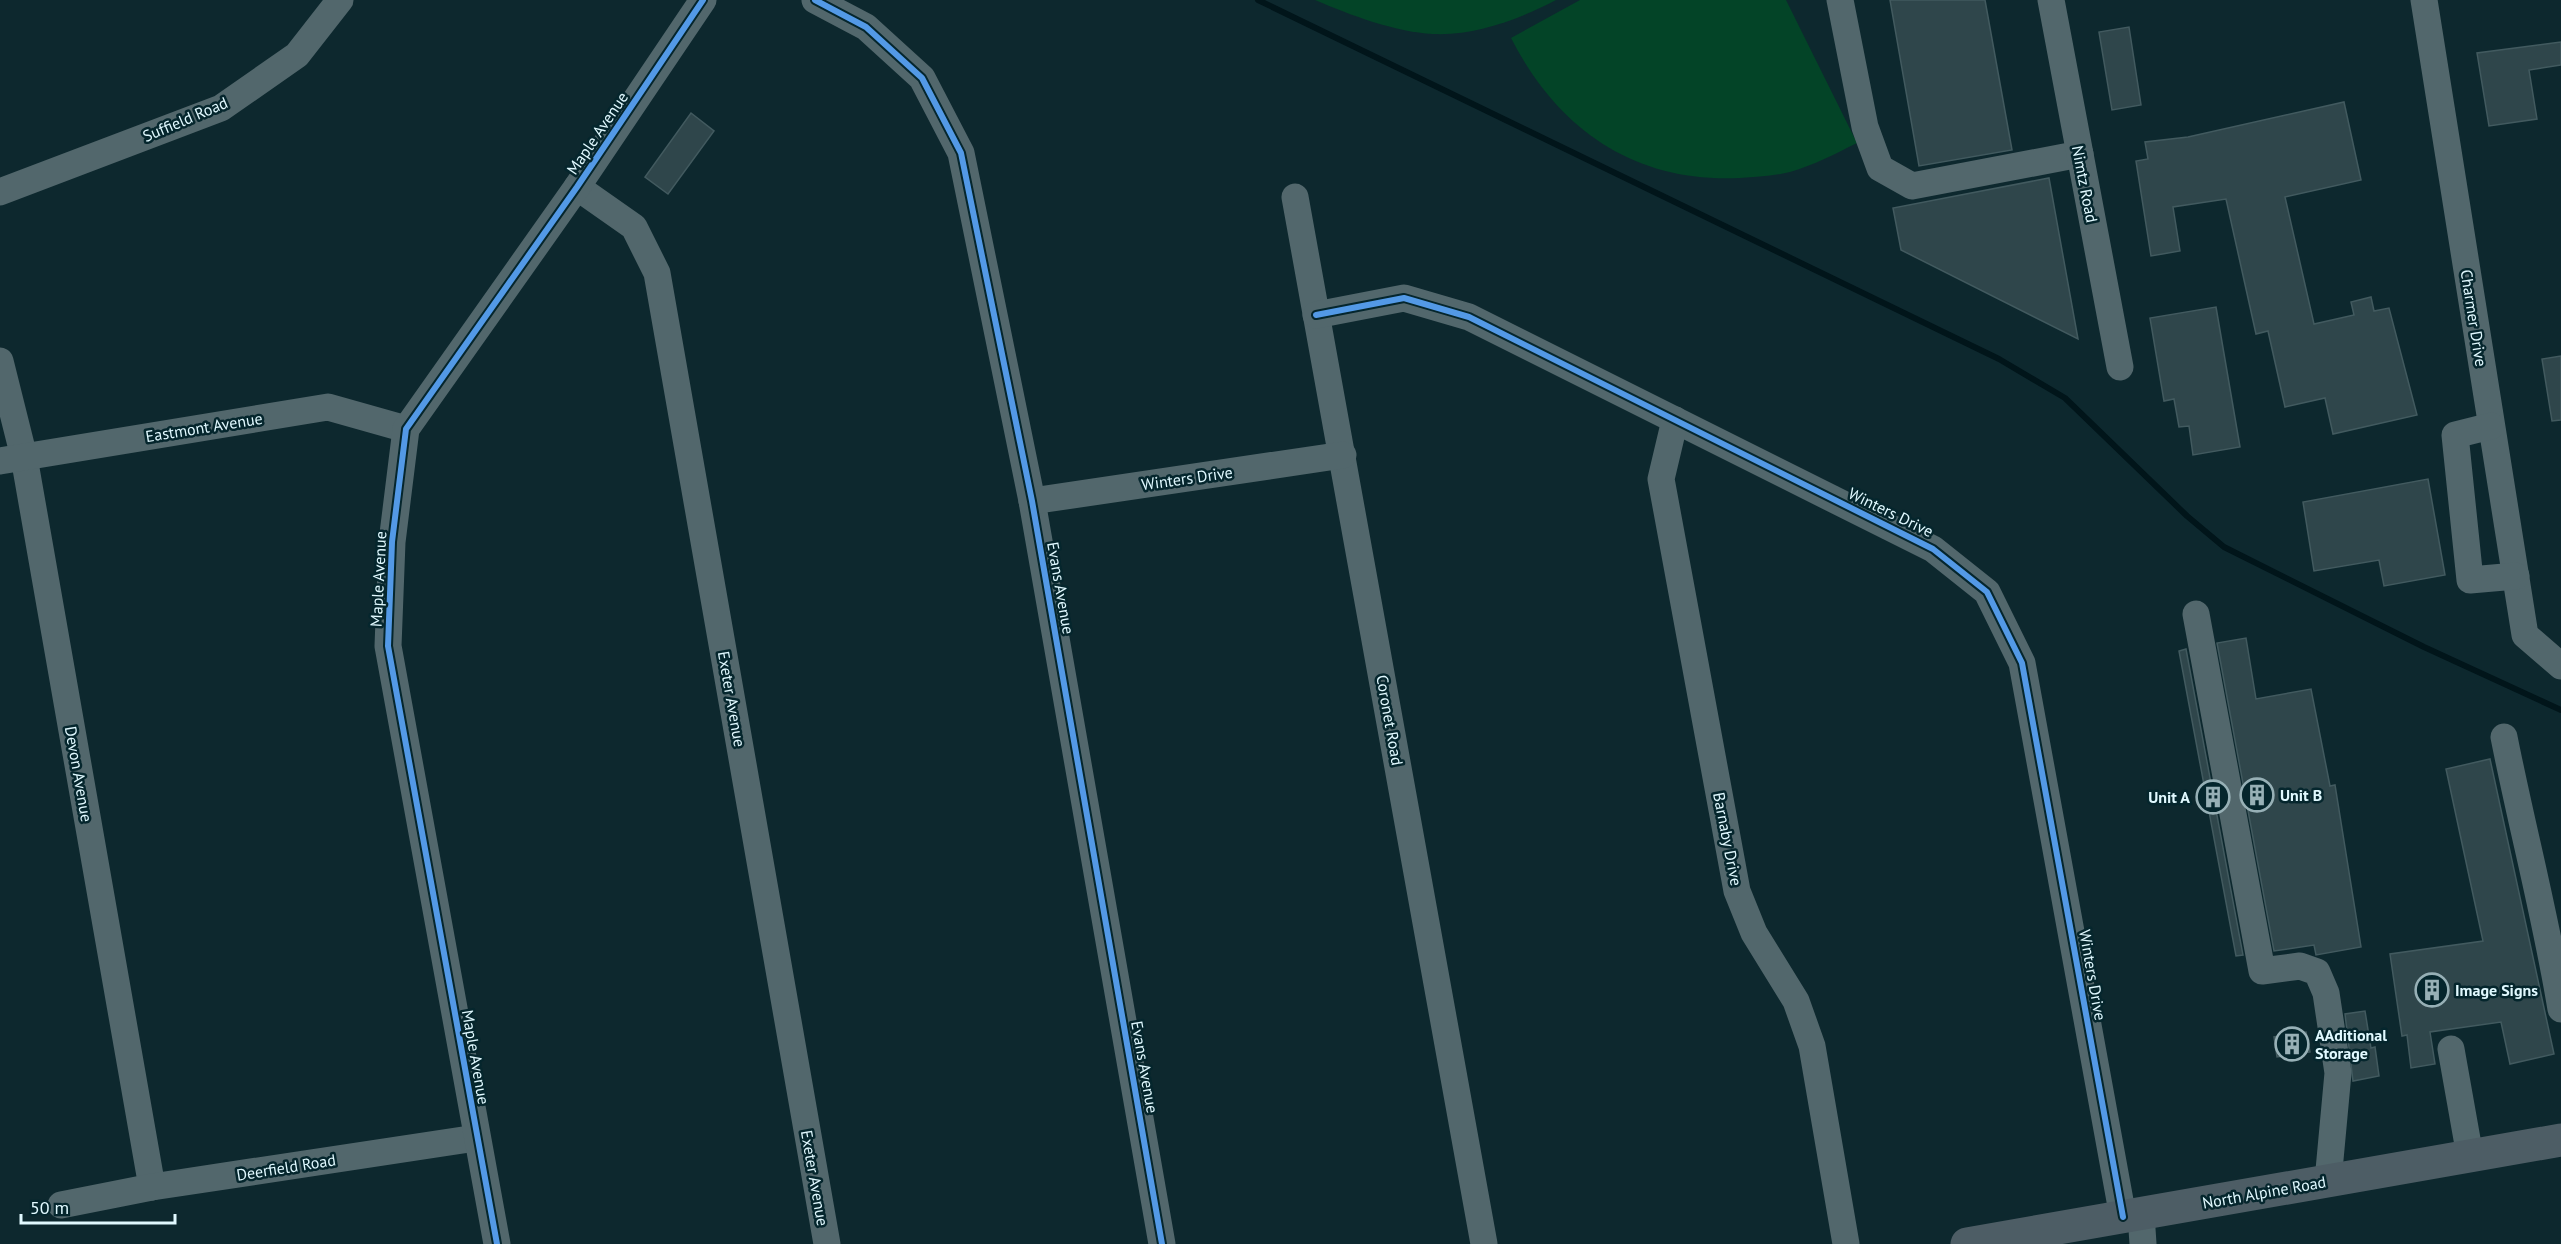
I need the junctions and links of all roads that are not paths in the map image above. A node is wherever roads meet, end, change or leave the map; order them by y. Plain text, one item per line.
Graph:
1 (340, 0) edge
2 (703, 0) edge
3 (815, 0) edge
4 (1840, 0) edge
5 (2051, 0) edge
6 (2424, 0) edge
7 (2080, 154) junction
8 (577, 187) junction
9 (0, 192) edge
10 (1295, 197) dead end
11 (1316, 315) junction
12 (0, 362) edge
13 (2120, 367) dead end
14 (1675, 420) junction
15 (2491, 426) junction
16 (406, 429) junction
17 (1343, 455) junction
18 (12, 459) edge
19 (1032, 501) junction
20 (2516, 576) junction
21 (2196, 614) dead end
22 (2561, 666) edge
23 (2504, 737) dead end
24 (2561, 1009) edge
25 (2451, 1049) dead end
26 (476, 1138) junction
27 (2561, 1140) edge
28 (2470, 1156) junction
29 (2328, 1181) junction
30 (152, 1187) junction
31 (61, 1205) dead end
32 (2136, 1225) edge
33 (497, 1244) edge
34 (827, 1244) edge
35 (1162, 1244) edge
36 (1484, 1244) edge
37 (1846, 1244) edge
38 (1967, 1244) edge

1 - 9 street, Suffield Road
2 - 8 street, Maple Avenue
3 - 19 street, Evans Avenue
4 - 7 street
5 - 7 street, Nimtz Road
6 - 15 street, Charmer Drive
7 - 13 street, Nimtz Road
8 - 16 street, Maple Avenue
8 - 34 street, Exeter Avenue
10 - 11 street, Coronet Road
11 - 14 street, Winters Drive
11 - 17 street, Coronet Road
12 - 18 street, Devon Avenue
14 - 32 street, Winters Drive
14 - 37 street, Barnaby Drive
15 - 20 street, Charmer Drive
15 - 20 street
16 - 18 street, Eastmont Avenue
16 - 26 street, Maple Avenue
17 - 19 street, Winters Drive
17 - 36 street, Coronet Road
18 - 30 street, Devon Avenue
19 - 35 street, Evans Avenue
20 - 22 street, Charmer Drive
21 - 29 street
23 - 24 street
25 - 28 street
26 - 30 street, Deerfield Road
26 - 33 street, Maple Avenue
27 - 28 main road, North Alpine Road
28 - 29 main road, North Alpine Road
29 - 32 main road, North Alpine Road
30 - 31 street, Deerfield Road
32 - 38 main road, North Alpine Road

